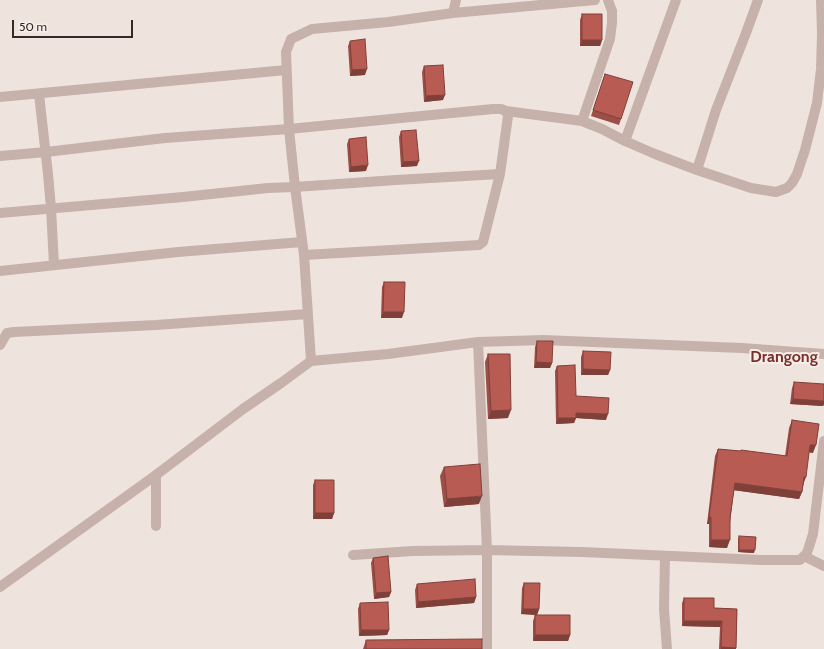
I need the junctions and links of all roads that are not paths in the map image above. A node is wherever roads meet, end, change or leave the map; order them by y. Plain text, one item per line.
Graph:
1 (456, 0) edge
2 (595, 0) edge
3 (608, 0) edge
4 (676, 0) edge
5 (758, 0) edge
6 (821, 0) edge
7 (529, 3) edge
8 (453, 13) junction
9 (286, 70) junction
10 (39, 94) junction
11 (0, 97) edge
12 (506, 111) junction
13 (582, 121) junction
14 (288, 129) junction
15 (625, 141) junction
16 (46, 152) junction
17 (0, 156) edge
18 (696, 170) junction
19 (500, 174) junction
20 (295, 187) junction
21 (51, 208) junction
22 (0, 213) edge
23 (302, 242) junction
24 (304, 255) junction
25 (54, 265) junction
26 (0, 271) edge
27 (308, 314) junction
28 (478, 342) junction
29 (0, 345) edge
30 (824, 354) edge
31 (311, 360) junction
32 (824, 441) edge
33 (156, 475) junction
34 (156, 526) dead end
35 (487, 550) junction
36 (353, 555) dead end
37 (665, 556) junction
38 (804, 556) junction
39 (824, 566) edge
40 (0, 587) edge
41 (484, 644) edge
42 (667, 649) edge

1 - 8 street
2 - 7 street
3 - 13 street
4 - 15 street
5 - 18 street
6 - 18 street
7 - 8 street
8 - 9 street
9 - 10 street
9 - 14 street
10 - 11 street
10 - 16 street
12 - 13 street
12 - 14 street
12 - 19 street
13 - 15 street
14 - 16 street
14 - 20 street
15 - 18 street
16 - 17 street
16 - 21 street
19 - 20 street
19 - 24 street
20 - 21 street
20 - 23 street
21 - 22 street
21 - 25 street
23 - 24 street
23 - 25 street
24 - 27 street
25 - 26 street
27 - 29 street
27 - 31 street
28 - 30 street
28 - 31 street
28 - 35 street
31 - 33 street
32 - 38 street
33 - 34 street
33 - 40 street
35 - 36 street
35 - 37 street
35 - 41 street
37 - 38 street
37 - 42 street
38 - 39 street

